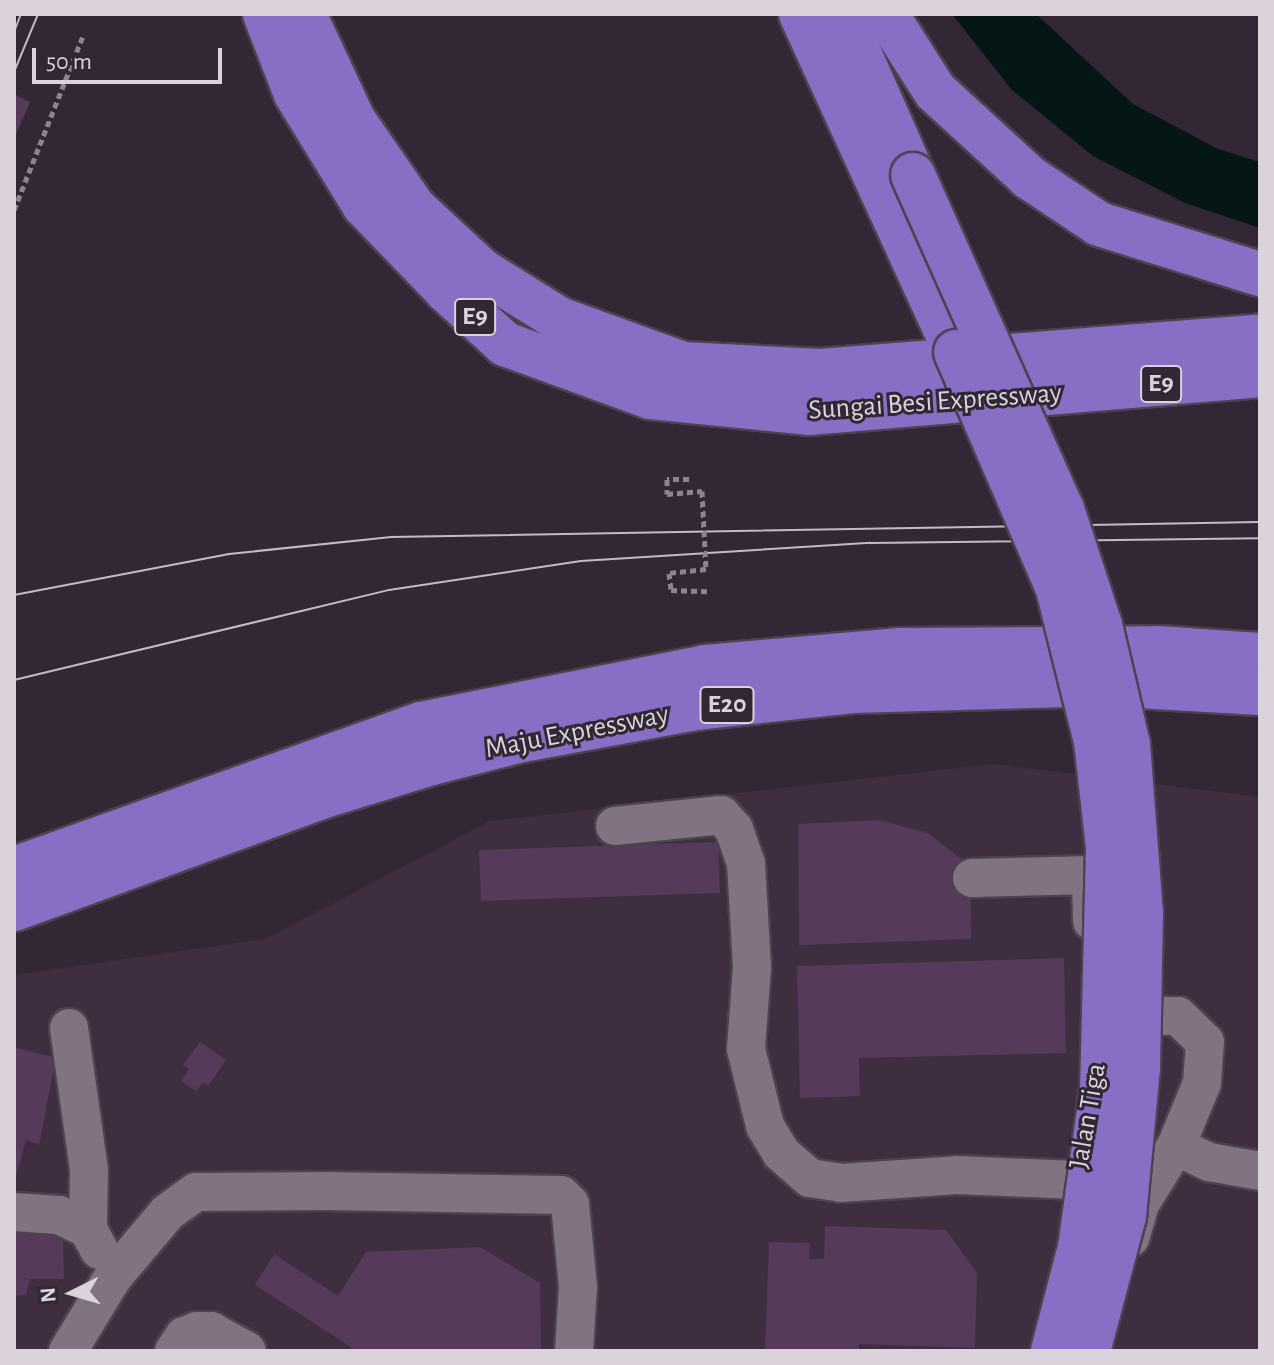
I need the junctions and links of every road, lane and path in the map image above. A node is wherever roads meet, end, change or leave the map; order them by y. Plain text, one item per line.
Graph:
1 (265, 14) edge
2 (304, 14) edge
3 (801, 14) edge
4 (842, 14) edge
5 (886, 14) edge
6 (83, 36) dead end
7 (895, 178) junction
8 (14, 210) edge
9 (1260, 274) edge
10 (1260, 336) edge
11 (1260, 375) edge
12 (689, 479) dead end
13 (707, 591) dead end
14 (1260, 655) edge
15 (1260, 693) edge
16 (212, 818) junction
17 (615, 826) dead end
18 (14, 869) edge
19 (972, 878) dead end
20 (14, 909) edge
21 (69, 1028) dead end
22 (1097, 1056) junction
23 (1176, 1146) junction
24 (1260, 1171) edge
25 (1077, 1180) junction
26 (14, 1212) edge
27 (88, 1229) junction
28 (113, 1277) junction
29 (68, 1351) edge
30 (174, 1351) edge
31 (247, 1351) edge
32 (574, 1351) edge
33 (1043, 1351) edge
34 (1053, 1351) edge
35 (1088, 1351) edge
36 (1096, 1351) edge

1 - 11 highway, Sungai Besi Expressway / E9
2 - 10 highway
3 - 7 highway
4 - 7 highway
5 - 9 highway
6 - 8 path
7 - 34 highway, bridge
7 - 35 highway, bridge
12 - 13 path, bridge
14 - 16 highway, Maju Expressway / E20
15 - 16 highway, Maju Expressway / E20
16 - 18 highway, Maju Expressway / E20
16 - 20 highway, Maju Expressway / E20
17 - 25 street
19 - 22 street
21 - 27 street
22 - 23 street, Jalan Tiga
22 - 25 street, Jalan Tiga
23 - 24 street
23 - 36 street, Jalan Tiga
25 - 33 street, Jalan Tiga
26 - 27 street
27 - 28 street
28 - 29 street
28 - 32 street
30 - 31 street

